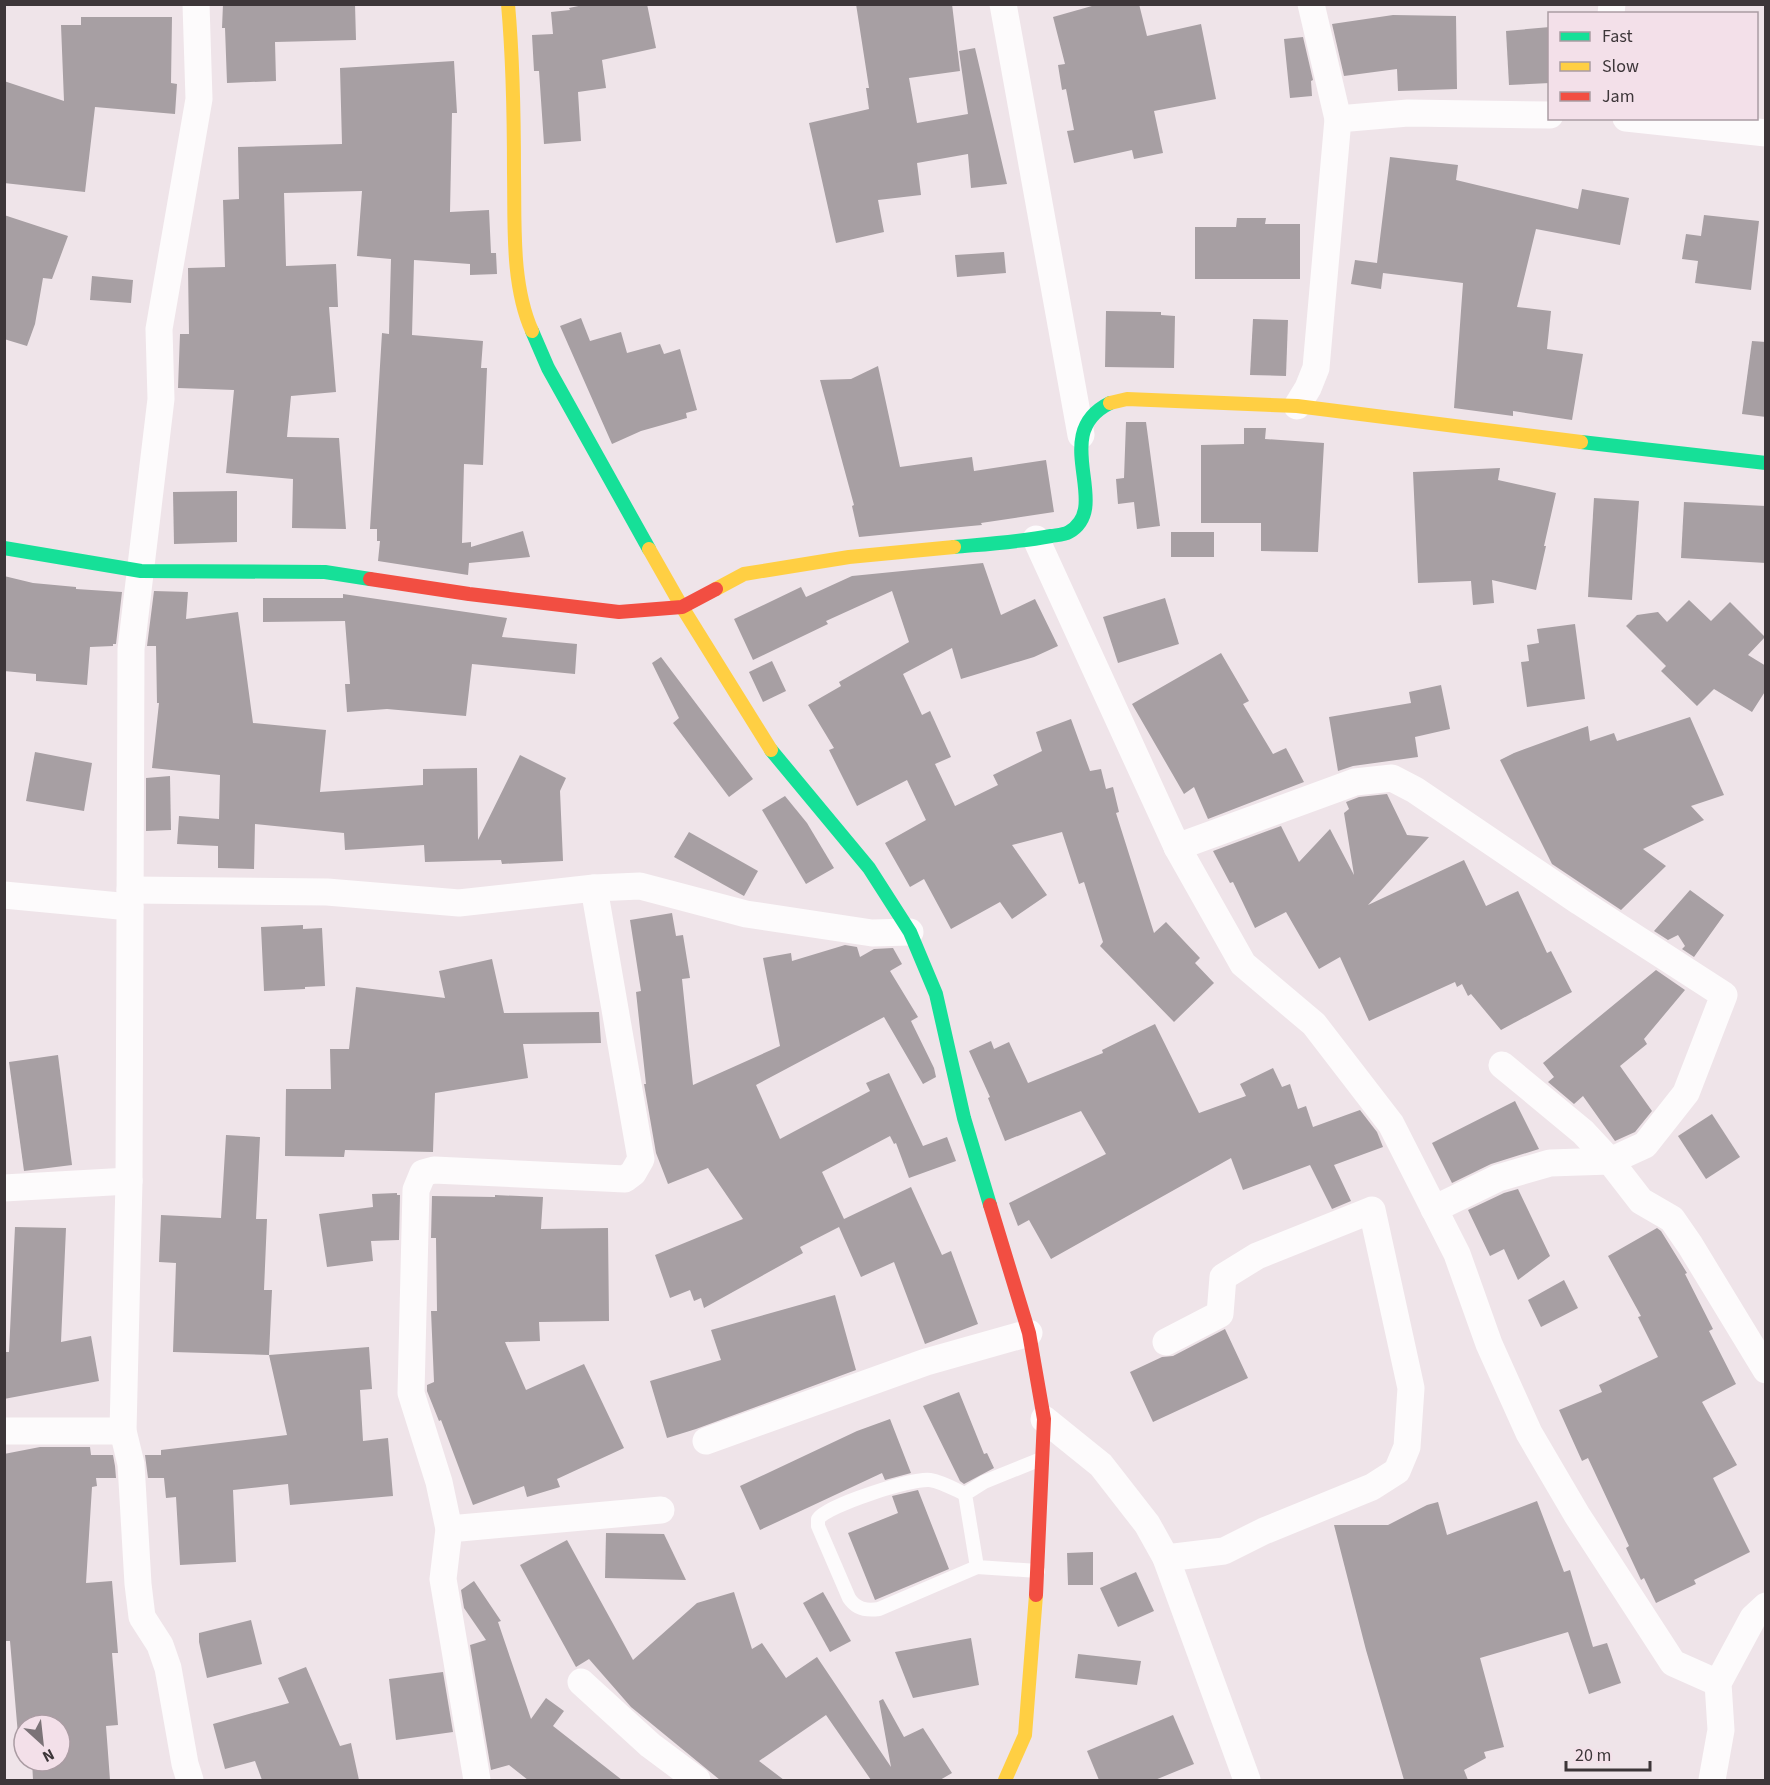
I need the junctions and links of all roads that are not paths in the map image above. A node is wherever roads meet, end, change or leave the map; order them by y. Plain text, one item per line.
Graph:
1 (196, 4) edge
2 (508, 4) edge
3 (1003, 4) edge
4 (1311, 4) edge
5 (1548, 115) edge
6 (1338, 119) junction
7 (1645, 120) edge
8 (1766, 133) edge
9 (1297, 406) junction
10 (1081, 435) junction
11 (1766, 463) edge
12 (1036, 539) junction
13 (4, 548) edge
14 (141, 571) junction
15 (681, 607) junction
16 (1177, 847) junction
17 (594, 888) junction
18 (4, 895) edge
19 (130, 898) junction
20 (910, 932) junction
21 (1502, 1065) dead end
22 (1610, 1161) junction
23 (129, 1181) junction
24 (4, 1188) edge
25 (1434, 1209) junction
26 (1029, 1333) junction
27 (1166, 1342) dead end
28 (1766, 1370) edge
29 (1044, 1419) junction
30 (4, 1431) edge
31 (123, 1431) junction
32 (706, 1441) dead end
33 (1043, 1458) junction
34 (964, 1494) junction
35 (661, 1510) dead end
36 (449, 1529) junction
37 (1166, 1558) junction
38 (977, 1567) junction
39 (1038, 1571) junction
40 (1766, 1606) edge
41 (581, 1682) dead end
42 (1718, 1683) junction
43 (190, 1780) edge
44 (477, 1780) edge
45 (697, 1780) edge
46 (1005, 1780) edge
47 (1247, 1780) edge
48 (1712, 1780) edge

1 - 14 street
2 - 15 street
3 - 10 street
4 - 6 street
5 - 6 street
6 - 9 street
7 - 8 street
9 - 10 street
9 - 11 street
10 - 12 street
12 - 15 street
12 - 16 street
13 - 14 street
14 - 15 street
14 - 19 street
15 - 20 street
16 - 22 street
16 - 25 street
17 - 19 street
17 - 20 street
17 - 36 street
18 - 19 street
19 - 23 street
20 - 26 street
21 - 22 street
22 - 25 street
22 - 28 street
23 - 24 street
23 - 31 street
25 - 42 street
26 - 29 street
26 - 32 street
27 - 37 street
29 - 33 street
29 - 37 street
30 - 31 street
31 - 43 street
33 - 34 lane
33 - 39 street
34 - 38 lane
34 - 38 lane
35 - 36 street
36 - 44 street
37 - 47 street
38 - 39 lane
39 - 46 street
40 - 42 street
41 - 45 street
42 - 48 street

